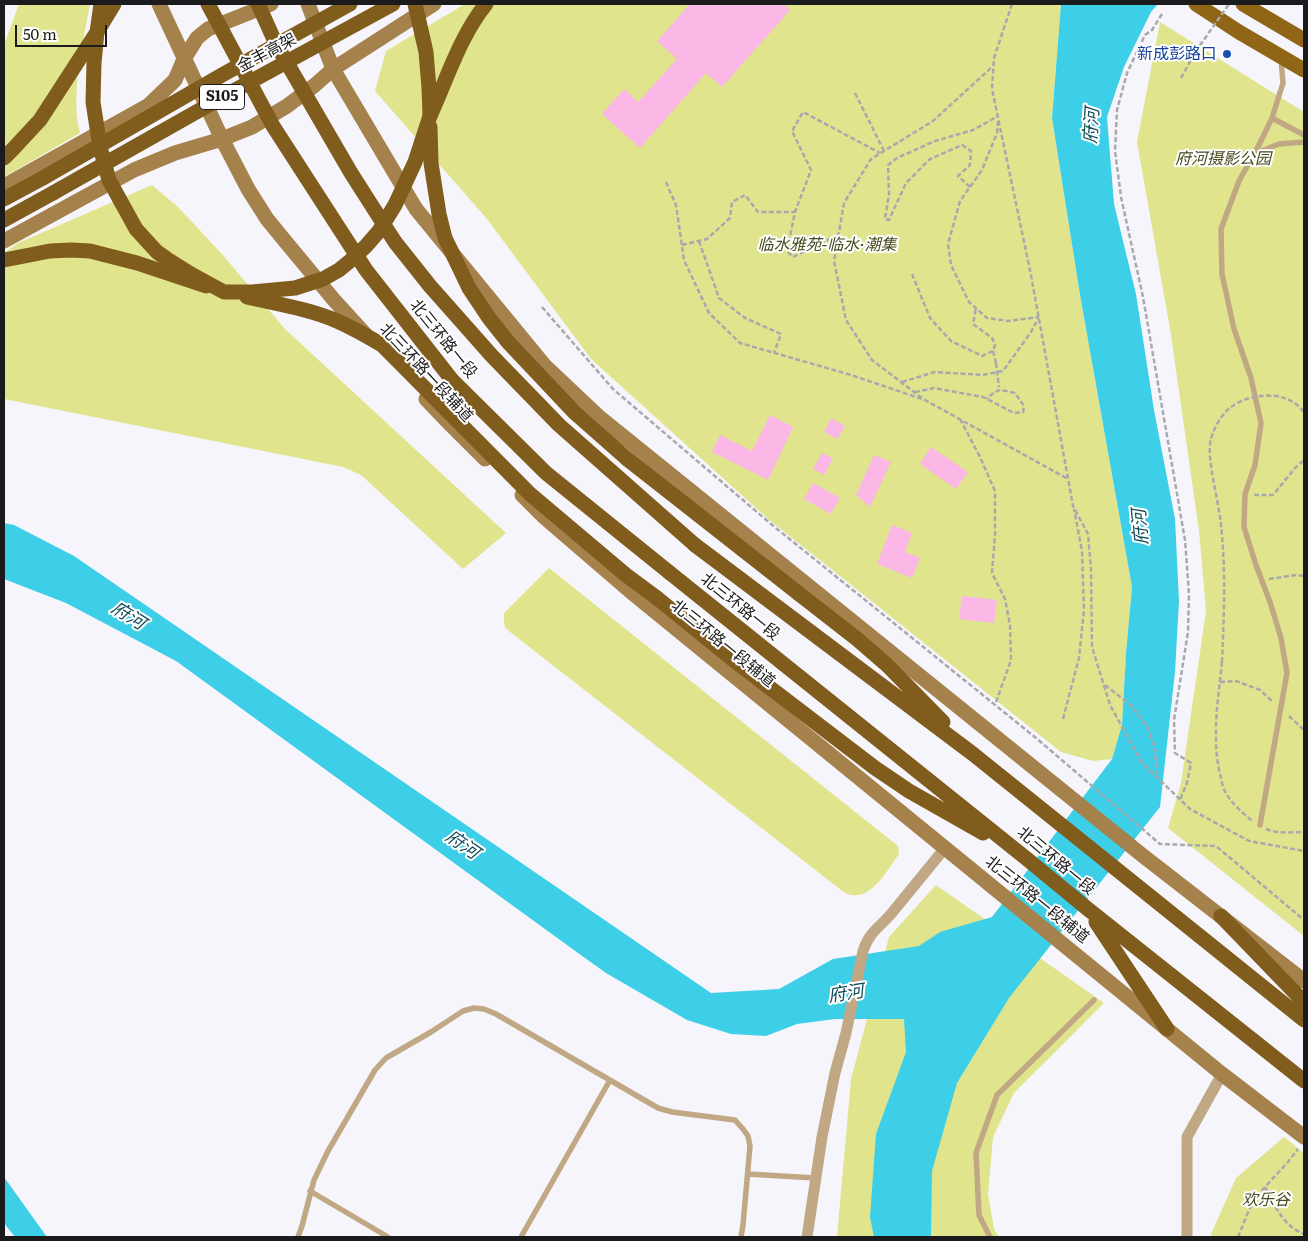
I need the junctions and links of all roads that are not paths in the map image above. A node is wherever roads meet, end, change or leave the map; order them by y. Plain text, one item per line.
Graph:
1 (101, 4) edge
2 (114, 4) edge
3 (159, 4) edge
4 (208, 4) edge
5 (258, 4) edge
6 (271, 4) edge
7 (308, 4) edge
8 (350, 4) edge
9 (393, 4) edge
10 (415, 4) edge
11 (434, 4) edge
12 (486, 4) edge
13 (1196, 4) edge
14 (1243, 4) edge
15 (97, 32) junction
16 (1304, 40) edge
17 (1281, 56) junction
18 (184, 59) junction
19 (333, 69) junction
20 (1304, 70) edge
21 (430, 116) junction
22 (1272, 118) junction
23 (1304, 135) edge
24 (222, 140) junction
25 (1304, 142) edge
26 (1254, 154) junction
27 (4, 158) edge
28 (4, 186) edge
29 (4, 199) edge
30 (4, 220) edge
31 (4, 240) edge
32 (4, 260) edge
33 (224, 292) junction
34 (973, 754) junction
35 (1260, 825) road end
36 (945, 848) junction
37 (1027, 859) junction
38 (1089, 910) junction
39 (1221, 916) junction
40 (1304, 981) edge
41 (1094, 1000) dead end
42 (1304, 1002) edge
43 (1304, 1020) edge
44 (1166, 1029) junction
45 (1222, 1074) junction
46 (610, 1080) junction
47 (1304, 1081) edge
48 (1302, 1142) edge
49 (748, 1174) junction
50 (816, 1178) junction
51 (310, 1191) junction
52 (298, 1237) edge
53 (388, 1237) edge
54 (521, 1237) edge
55 (741, 1237) edge
56 (807, 1237) edge
57 (990, 1237) edge
58 (1187, 1237) edge

1 - 15 highway
2 - 15 highway, bridge
3 - 18 main road, 北三环路一段辅道
4 - 37 highway, 北三环路一段, bridge
5 - 34 highway, 北三环路一段, bridge
6 - 18 main road
7 - 19 main road
8 - 29 highway, 金丰高架 / S105, bridge
9 - 30 highway, 金丰高架 / S105, bridge
10 - 21 highway, bridge
11 - 19 main road
12 - 21 highway
13 - 17 main road
14 - 16 main road
15 - 27 highway
15 - 33 highway, bridge
17 - 20 main road
17 - 22 lane
18 - 24 main road, 北三环路一段辅道
18 - 28 main road
19 - 24 main road
19 - 39 main road
21 - 33 highway, bridge
21 - 34 highway, bridge
22 - 23 lane
22 - 26 lane
24 - 31 main road
24 - 36 main road, 北三环路一段辅道
25 - 26 lane
26 - 35 lane
32 - 33 highway, bridge
33 - 37 highway, bridge
34 - 43 highway, 北三环路一段
36 - 44 main road, 北三环路一段辅道
36 - 50 street
37 - 38 highway, 北三环路一段
38 - 44 highway
38 - 47 highway, 北三环路一段
39 - 40 main road
39 - 42 highway
41 - 57 lane
44 - 45 main road, 北三环路一段辅道
45 - 48 main road, 北三环路一段辅道
45 - 58 street
46 - 49 lane
46 - 51 lane
46 - 54 lane
49 - 50 lane
49 - 55 lane
50 - 56 street
51 - 52 lane
51 - 53 lane

